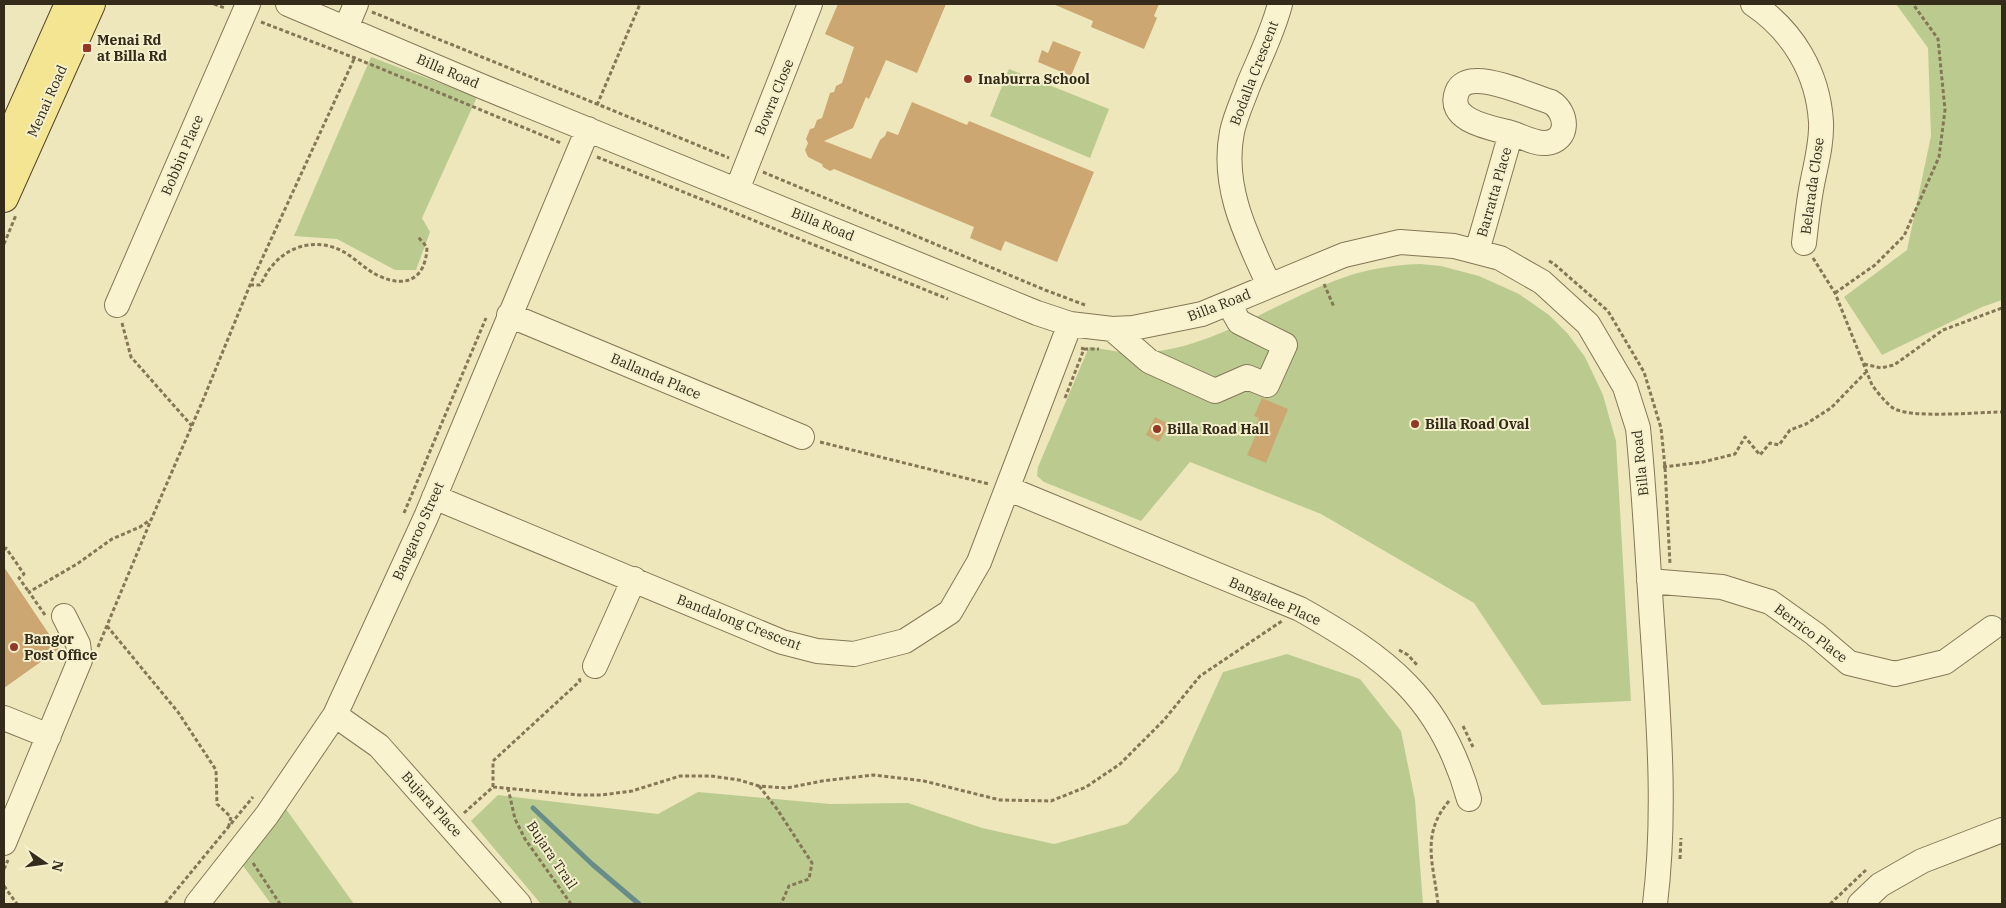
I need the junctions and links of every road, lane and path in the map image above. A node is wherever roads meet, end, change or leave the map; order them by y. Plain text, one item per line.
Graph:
1 (68, 4) edge
2 (91, 4) edge
3 (214, 4) edge
4 (288, 4) edge
5 (356, 4) edge
6 (640, 4) edge
7 (810, 4) edge
8 (1280, 4) edge
9 (1753, 4) edge
10 (1913, 4) edge
11 (245, 9) edge
12 (356, 32) junction
13 (355, 58) junction
14 (597, 105) junction
15 (1511, 133) dead end
16 (571, 143) junction
17 (4, 150) edge
18 (747, 165) junction
19 (737, 190) junction
20 (4, 198) edge
21 (418, 237) dead end
22 (1804, 243) joint
23 (1477, 252) junction
24 (1544, 260) dead end
25 (250, 285) junction
26 (1269, 285) junction
27 (1835, 293) junction
28 (954, 300) dead end
29 (1229, 304) junction
30 (117, 305) joint
31 (1094, 306) dead end
32 (2002, 308) edge
33 (498, 316) junction
34 (1112, 329) junction
35 (1067, 333) junction
36 (1864, 364) junction
37 (1867, 370) junction
38 (1062, 404) dead end
39 (2002, 412) edge
40 (192, 426) junction
41 (802, 437) joint
42 (1665, 467) junction
43 (1642, 471) junction
44 (1009, 489) junction
45 (434, 497) junction
46 (402, 520) dead end
47 (4, 550) edge
48 (634, 580) junction
49 (1660, 582) junction
50 (29, 592) dead end
51 (1300, 609) junction
52 (64, 616) dead end
53 (107, 626) junction
54 (1992, 628) dead end
55 (96, 651) dead end
56 (587, 674) joint
57 (335, 714) junction
58 (5, 719) edge
59 (49, 736) junction
60 (759, 786) junction
61 (492, 787) junction
62 (508, 788) junction
63 (1467, 791) joint
64 (257, 792) dead end
65 (450, 825) junction
66 (1681, 830) dead end
67 (2002, 830) edge
68 (234, 839) junction
69 (8, 847) edge
70 (1680, 866) dead end
71 (4, 869) edge
72 (4, 886) edge
73 (17, 904) edge
74 (165, 904) edge
75 (197, 904) edge
76 (280, 904) edge
77 (518, 904) edge
78 (571, 904) edge
79 (780, 904) edge
80 (1438, 904) edge
81 (1655, 904) edge
82 (1860, 904) edge

1 - 17 main road, Menai Road
2 - 20 main road, Menai Road
3 - 11 path
4 - 12 street, Billa Road
5 - 12 street
5 - 14 path
6 - 14 path
7 - 18 street, Bowra Close
8 - 26 street, Bodalla Crescent
9 - 22 street, Belarada Close
10 - 27 path
11 - 13 path
11 - 30 street, Bobbin Place
12 - 13 path
12 - 16 street, Billa Road
13 - 16 path
13 - 25 path
14 - 18 path
15 - 23 street, Barratta Place
16 - 19 street, Billa Road
16 - 28 path
16 - 33 street, Bangaroo Street
18 - 19 street, Bowra Close
18 - 31 path
19 - 35 street, Billa Road
21 - 25 path
22 - 27 path
23 - 26 street, Billa Road
23 - 43 street, Billa Road
24 - 42 path
25 - 40 path
26 - 29 street, Billa Road
27 - 36 path
29 - 34 street, Billa Road
29 - 34 street
30 - 40 path
32 - 36 path
33 - 41 street, Ballanda Place
33 - 45 street, Bangaroo Street
33 - 46 path
34 - 35 street, Billa Road
35 - 38 path
35 - 44 street, Bandalong Crescent
36 - 37 path
37 - 39 path
37 - 42 path
40 - 53 path
41 - 44 path
42 - 43 path
42 - 49 path
43 - 49 street, Billa Road
44 - 48 street, Bandalong Crescent
44 - 51 street, Bangalee Place
45 - 48 street, Bandalong Crescent
45 - 57 street, Bangaroo Street
47 - 50 path
48 - 56 street
49 - 54 street, Berrico Place
49 - 81 street, Billa Road
51 - 60 path
51 - 63 street, Bangalee Place
52 - 59 street
53 - 55 path
53 - 68 path
56 - 61 path
57 - 65 street, Bujara Place
57 - 68 street, Bangaroo Street
58 - 59 street
59 - 69 street
60 - 62 path
60 - 79 path
61 - 62 path
61 - 65 path
62 - 78 path, Bujara Trail
63 - 80 path
64 - 68 path
65 - 77 street, Bujara Place
66 - 70 path
67 - 82 street
68 - 74 path
68 - 75 street, Bangaroo Street
68 - 76 path
69 - 71 path
72 - 73 path

